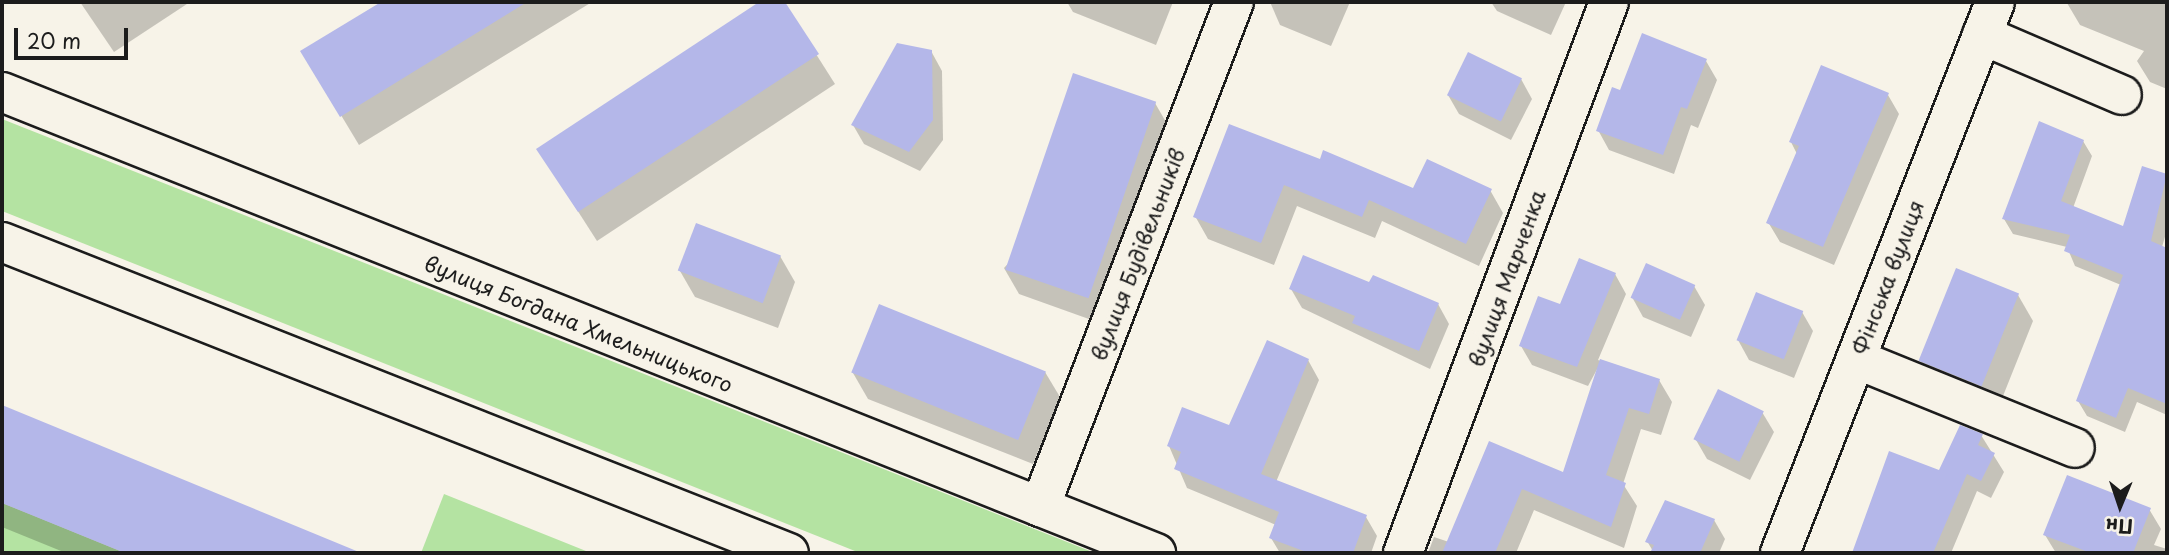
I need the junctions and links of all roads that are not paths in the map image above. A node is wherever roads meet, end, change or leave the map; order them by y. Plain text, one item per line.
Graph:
1 (1234, 2) edge
2 (1609, 2) edge
3 (1989, 18) edge
4 (2, 92) edge
5 (2122, 95) dead end
6 (2, 242) edge
7 (1856, 359) junction
8 (2075, 448) dead end
9 (1040, 507) junction
10 (789, 553) edge
11 (1156, 553) edge
12 (1404, 553) edge
13 (1780, 553) edge

1 - 9 street, вулиця Будівельників
2 - 12 street, вулиця Марченка
3 - 5 street
3 - 7 street, Фінська вулиця
4 - 9 street, вулиця Богдана Хмельницького
6 - 10 street
7 - 8 street
7 - 13 street, Фінська вулиця
9 - 11 street, вулиця Богдана Хмельницького

